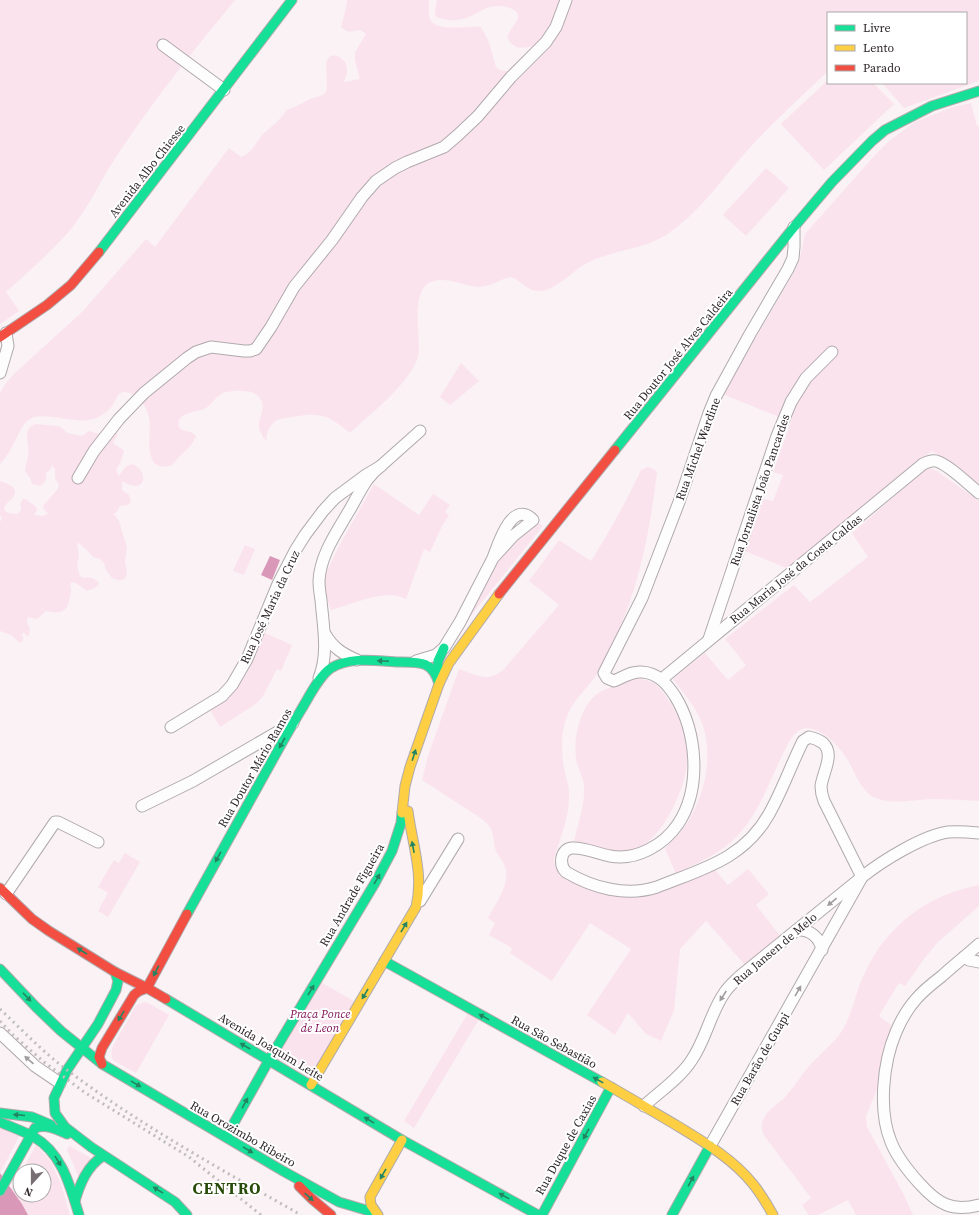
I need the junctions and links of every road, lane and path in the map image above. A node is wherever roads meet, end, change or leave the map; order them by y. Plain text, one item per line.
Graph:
1 (292, 0) edge
2 (566, 0) edge
3 (163, 45) dead end
4 (224, 90) junction
5 (979, 91) edge
6 (794, 227) junction
7 (3, 335) edge
8 (832, 352) dead end
9 (0, 372) edge
10 (420, 431) dead end
11 (78, 478) dead end
12 (358, 486) junction
13 (979, 493) edge
14 (493, 558) dead end
15 (324, 634) junction
16 (709, 640) junction
17 (444, 648) junction
18 (460, 648) junction
19 (358, 660) junction
20 (411, 662) junction
21 (425, 664) junction
22 (437, 664) junction
23 (662, 679) junction
24 (438, 681) junction
25 (318, 683) junction
26 (293, 723) junction
27 (171, 727) dead end
28 (406, 786) junction
29 (142, 806) dead end
30 (979, 833) edge
31 (458, 839) dead end
32 (98, 842) dead end
33 (862, 877) junction
34 (3, 891) edge
35 (416, 907) junction
36 (798, 930) junction
37 (979, 944) edge
38 (822, 950) junction
39 (964, 957) junction
40 (384, 961) junction
41 (979, 962) edge
42 (0, 968) edge
43 (115, 972) junction
44 (146, 988) junction
45 (0, 1034) edge
46 (82, 1049) junction
47 (269, 1060) junction
48 (102, 1064) junction
49 (60, 1083) junction
50 (311, 1085) junction
51 (611, 1087) junction
52 (644, 1106) junction
53 (0, 1113) edge
54 (0, 1122) edge
55 (67, 1134) junction
56 (31, 1135) junction
57 (226, 1137) junction
58 (402, 1140) junction
59 (710, 1146) junction
60 (91, 1147) junction
61 (103, 1156) junction
62 (290, 1175) junction
63 (0, 1191) edge
64 (74, 1200) junction
65 (979, 1205) edge
66 (945, 1210) edge
67 (79, 1215) edge
68 (186, 1215) edge
69 (331, 1215) edge
70 (377, 1215) edge
71 (538, 1215) edge
72 (542, 1215) edge
73 (672, 1215) edge
74 (773, 1215) edge

1 - 4 street, Avenida Albo Chiesse
2 - 11 street
3 - 4 street
4 - 7 street, Avenida Albo Chiesse
5 - 6 street, Rua Doutor José Alves Caldeira
6 - 18 street, Rua Doutor José Alves Caldeira
6 - 23 street, Rua Michel Wardine
7 - 9 street
8 - 16 street, Rua Jornalista João Pancardes
10 - 12 street, Rua José Maria da Cruz
12 - 15 street, Rua José Maria da Cruz
12 - 27 street, Rua José Maria da Cruz
13 - 16 street, Rua Maria José da Costa Caldas
14 - 17 street
15 - 19 street
15 - 25 street, Rua José Maria da Cruz
16 - 23 street, Rua Maria José da Costa Caldas
17 - 20 street
17 - 22 street
18 - 22 street
18 - 24 street, Rua Doutor José Alves Caldeira
20 -> 19 street, Rua Doutor Mário Ramos
19 - 25 street, Rua Doutor Mário Ramos
20 - 21 street, Rua Doutor Mário Ramos
21 - 22 street, Rua Doutor Mário Ramos
21 - 24 street
22 - 24 street
23 - 33 street
28 -> 24 street, Rua Andrade Figueira
25 - 26 street, Rua Doutor Mário Ramos
26 - 29 street
26 -> 44 street, Rua Doutor Mário Ramos
35 -> 28 street
47 -> 28 street, Rua Andrade Figueira
30 - 33 street, Rua Jansen de Melo
31 - 35 street
32 - 34 street
33 -> 36 street, Rua Jansen de Melo
33 - 38 street, Rua Barão de Guapi
43 -> 34 street, Avenida Joaquim Leite
40 -> 35 street
36 - 38 street
36 -> 52 street, Rua Jansen de Melo
37 - 39 street
59 -> 38 street, Rua Barão de Guapi
39 - 41 street
39 - 66 street
40 -> 50 street
51 -> 40 street, Rua São Sebastião
42 -> 46 street, Rua Orozimbo Ribeiro
43 - 44 street, Avenida Joaquim Leite
43 - 46 street
47 -> 44 street, Avenida Joaquim Leite
44 -> 48 street
49 -> 45 street
46 - 48 street, Rua Orozimbo Ribeiro
46 - 49 street
47 - 50 street, Avenida Joaquim Leite
57 -> 47 street, Rua Andrade Figueira
48 -> 57 street, Rua Orozimbo Ribeiro
49 - 60 street
58 -> 50 street, Avenida Joaquim Leite
51 - 52 street, Rua São Sebastião
51 -> 72 street, Rua Duque de Caxias
52 - 59 street, Rua São Sebastião
55 -> 53 street
54 - 56 street
55 - 56 street
55 - 60 street
56 - 63 street
56 -> 64 street
57 -> 62 street, Rua Orozimbo Ribeiro
58 -> 70 street
71 -> 58 street, Avenida Joaquim Leite
73 -> 59 street, Rua Barão de Guapi
59 - 74 street, Rua São Sebastião
60 - 61 street
61 - 64 street
68 -> 61 street
62 -> 69 street
62 - 70 street, Rua Orozimbo Ribeiro
64 - 67 street
65 - 66 street

